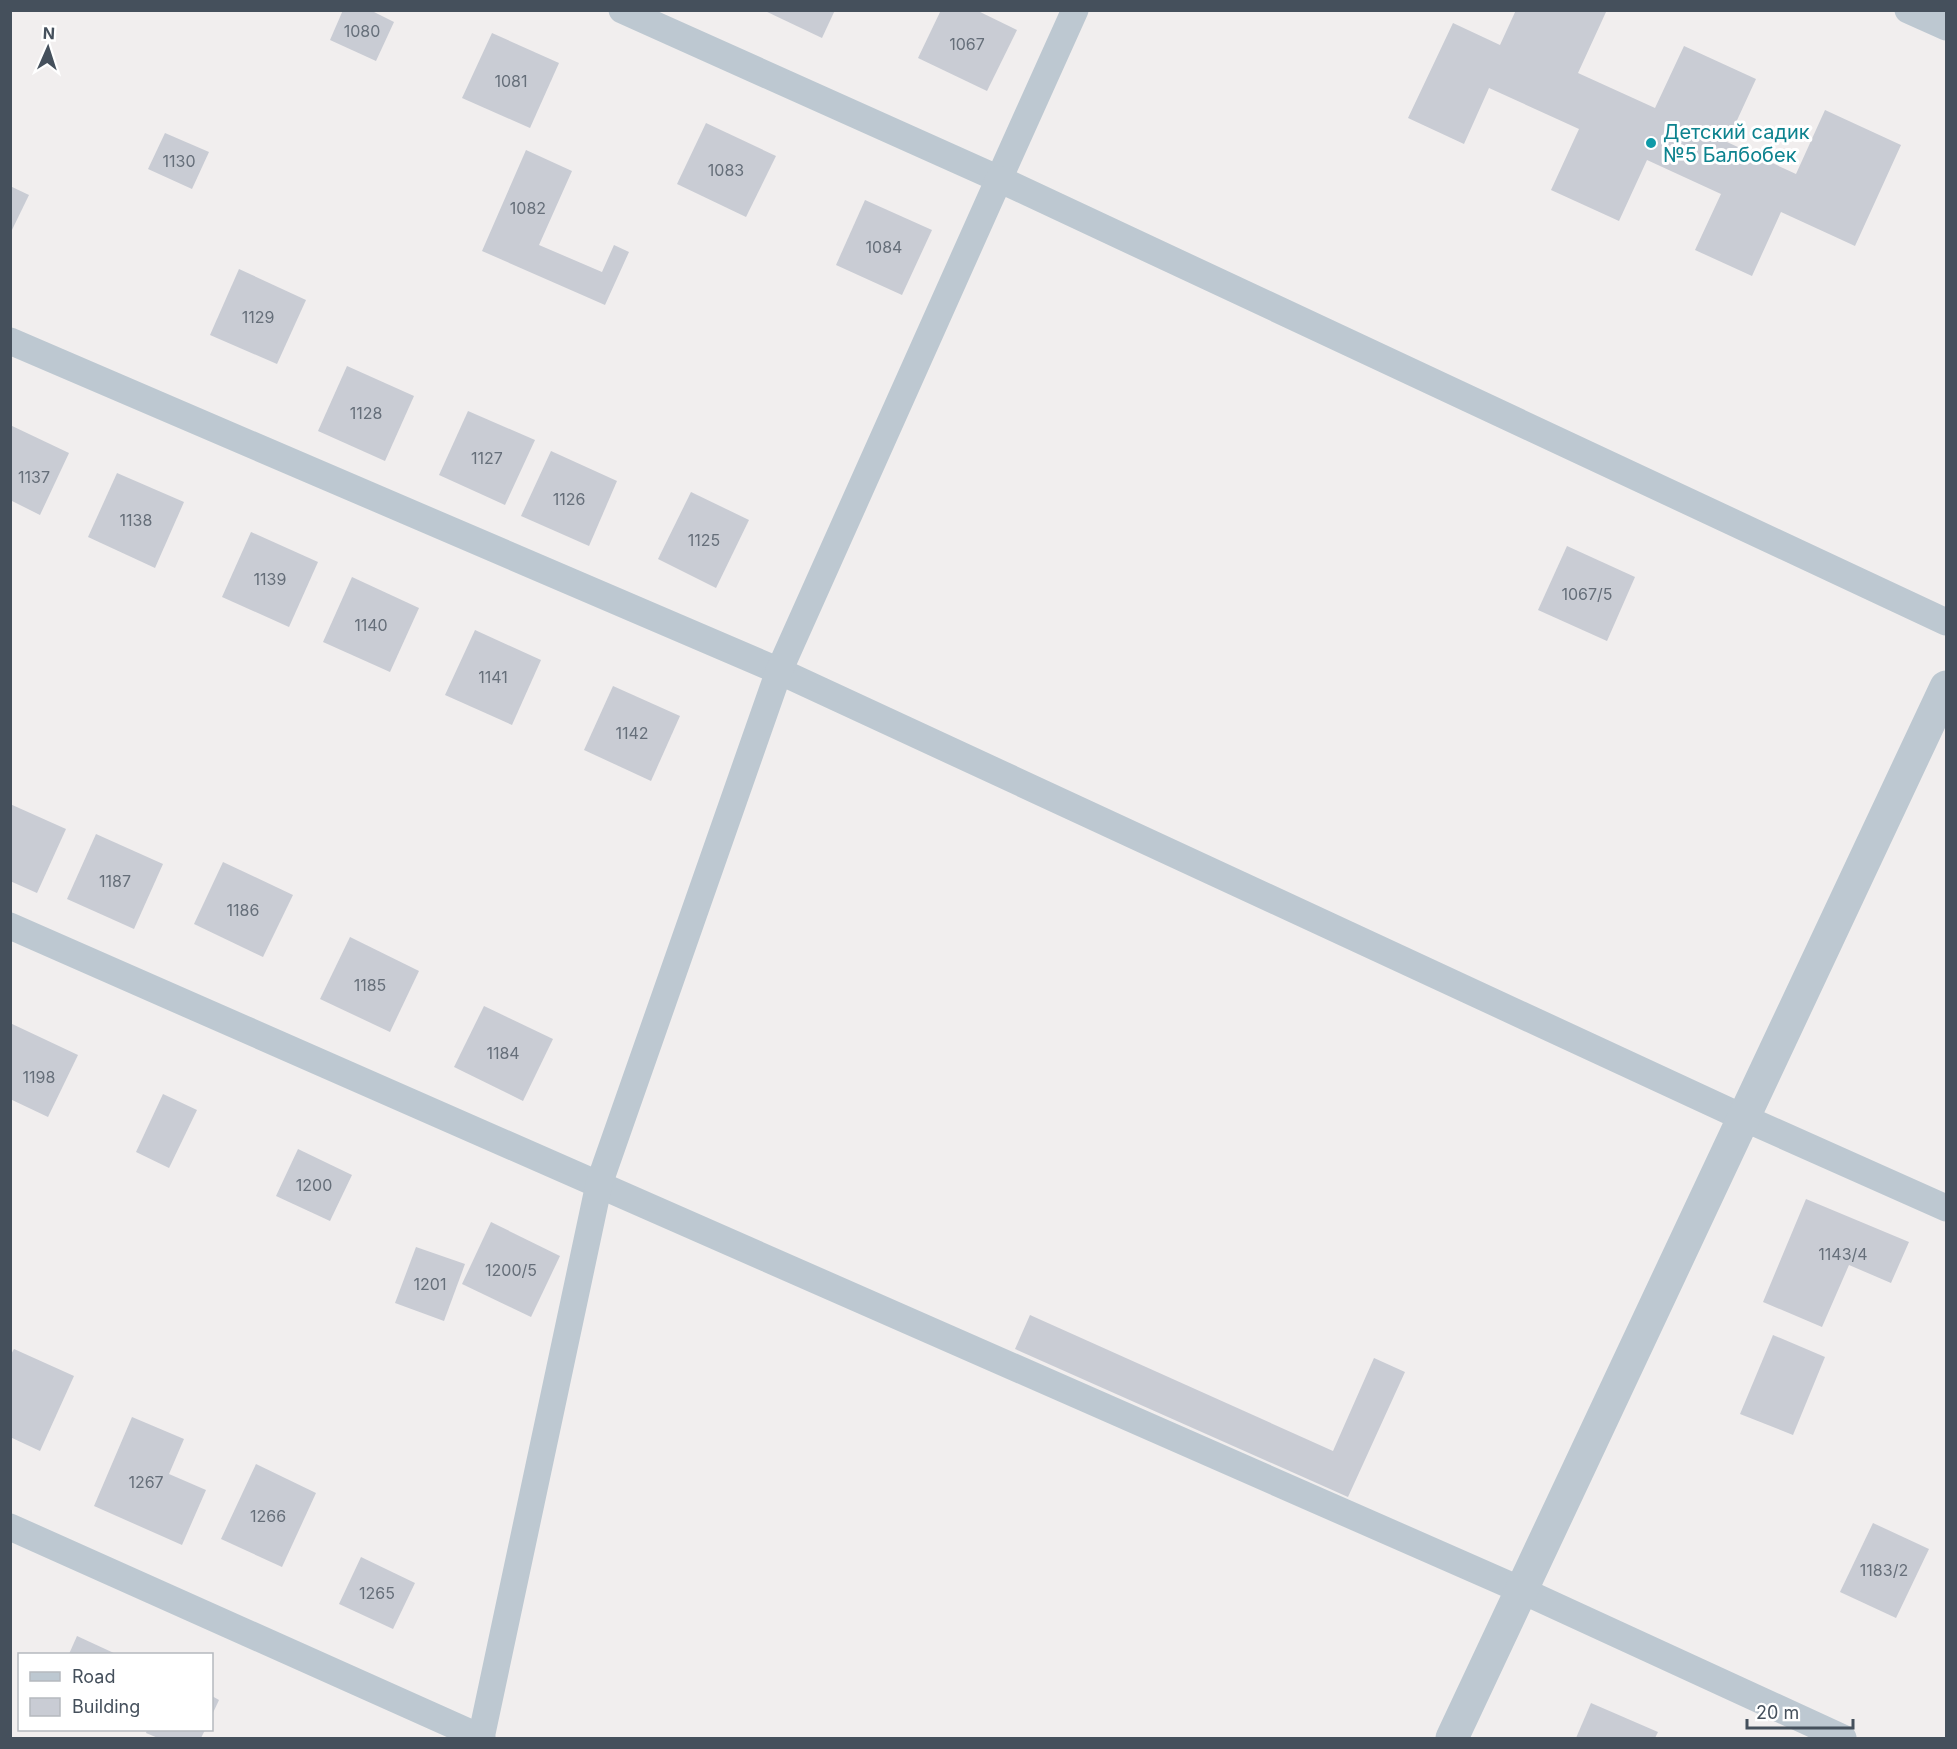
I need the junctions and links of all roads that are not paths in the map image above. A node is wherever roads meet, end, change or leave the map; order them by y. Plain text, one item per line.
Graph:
1 (622, 10) edge
2 (1075, 10) edge
3 (1908, 10) edge
4 (1947, 27) edge
5 (999, 179) junction
6 (10, 341) edge
7 (1947, 622) edge
8 (779, 671) junction
9 (1947, 687) edge
10 (10, 926) edge
11 (1744, 1118) junction
12 (599, 1185) junction
13 (1947, 1208) edge
14 (10, 1527) edge
15 (1521, 1590) junction
16 (481, 1738) edge
17 (1452, 1738) edge
18 (1843, 1738) edge

1 - 5 street
2 - 5 street
3 - 4 street
5 - 7 street
5 - 8 street
6 - 8 street
8 - 11 street
8 - 12 street
9 - 11 street
10 - 12 street
11 - 13 street
11 - 15 street
12 - 15 street
12 - 16 street
14 - 16 street
15 - 17 street
15 - 18 street

